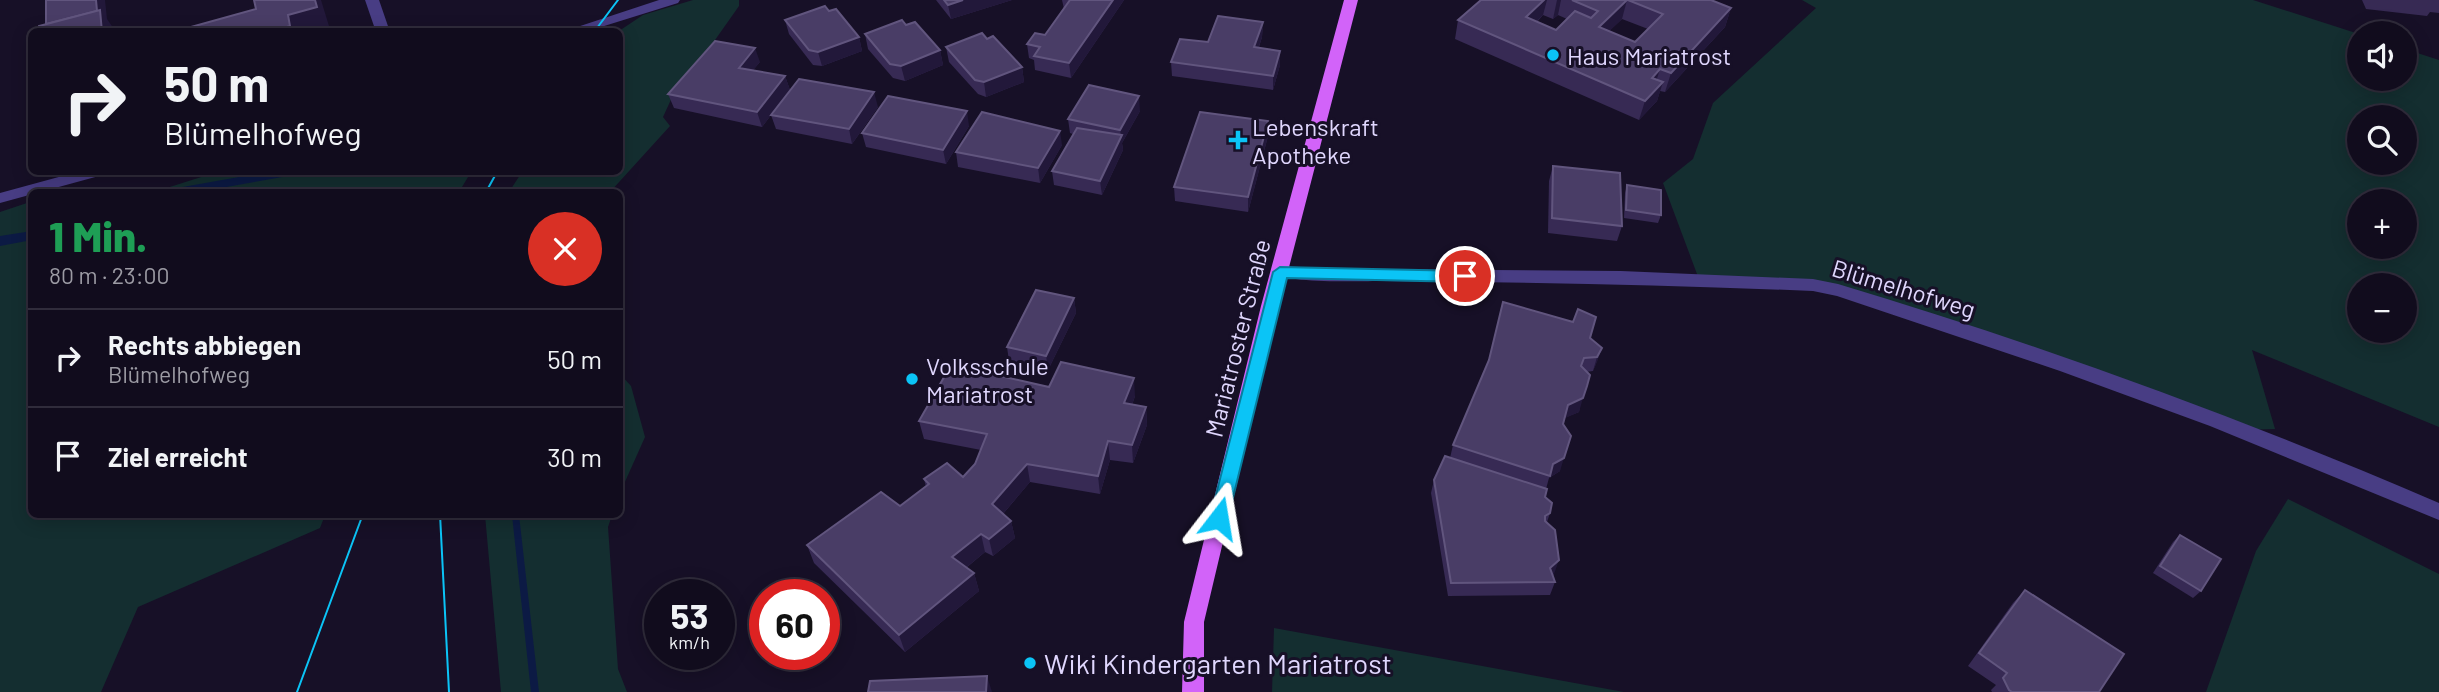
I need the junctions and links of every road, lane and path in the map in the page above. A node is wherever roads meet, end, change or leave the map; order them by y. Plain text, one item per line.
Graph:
1 (372, 0) edge
2 (673, 0) edge
3 (1351, 0) edge
4 (382, 28) edge
5 (582, 28) edge
6 (83, 175) edge
7 (33, 189) edge
8 (28, 190) edge
9 (0, 198) edge
10 (1280, 272) junction
11 (2439, 512) edge
12 (1193, 692) edge

1 - 4 street
2 - 5 street
3 - 10 main road, Mariatroster Straße
6 - 7 street
8 - 9 street
10 - 11 street, Blümelhofweg
10 - 12 main road, Mariatroster Straße

